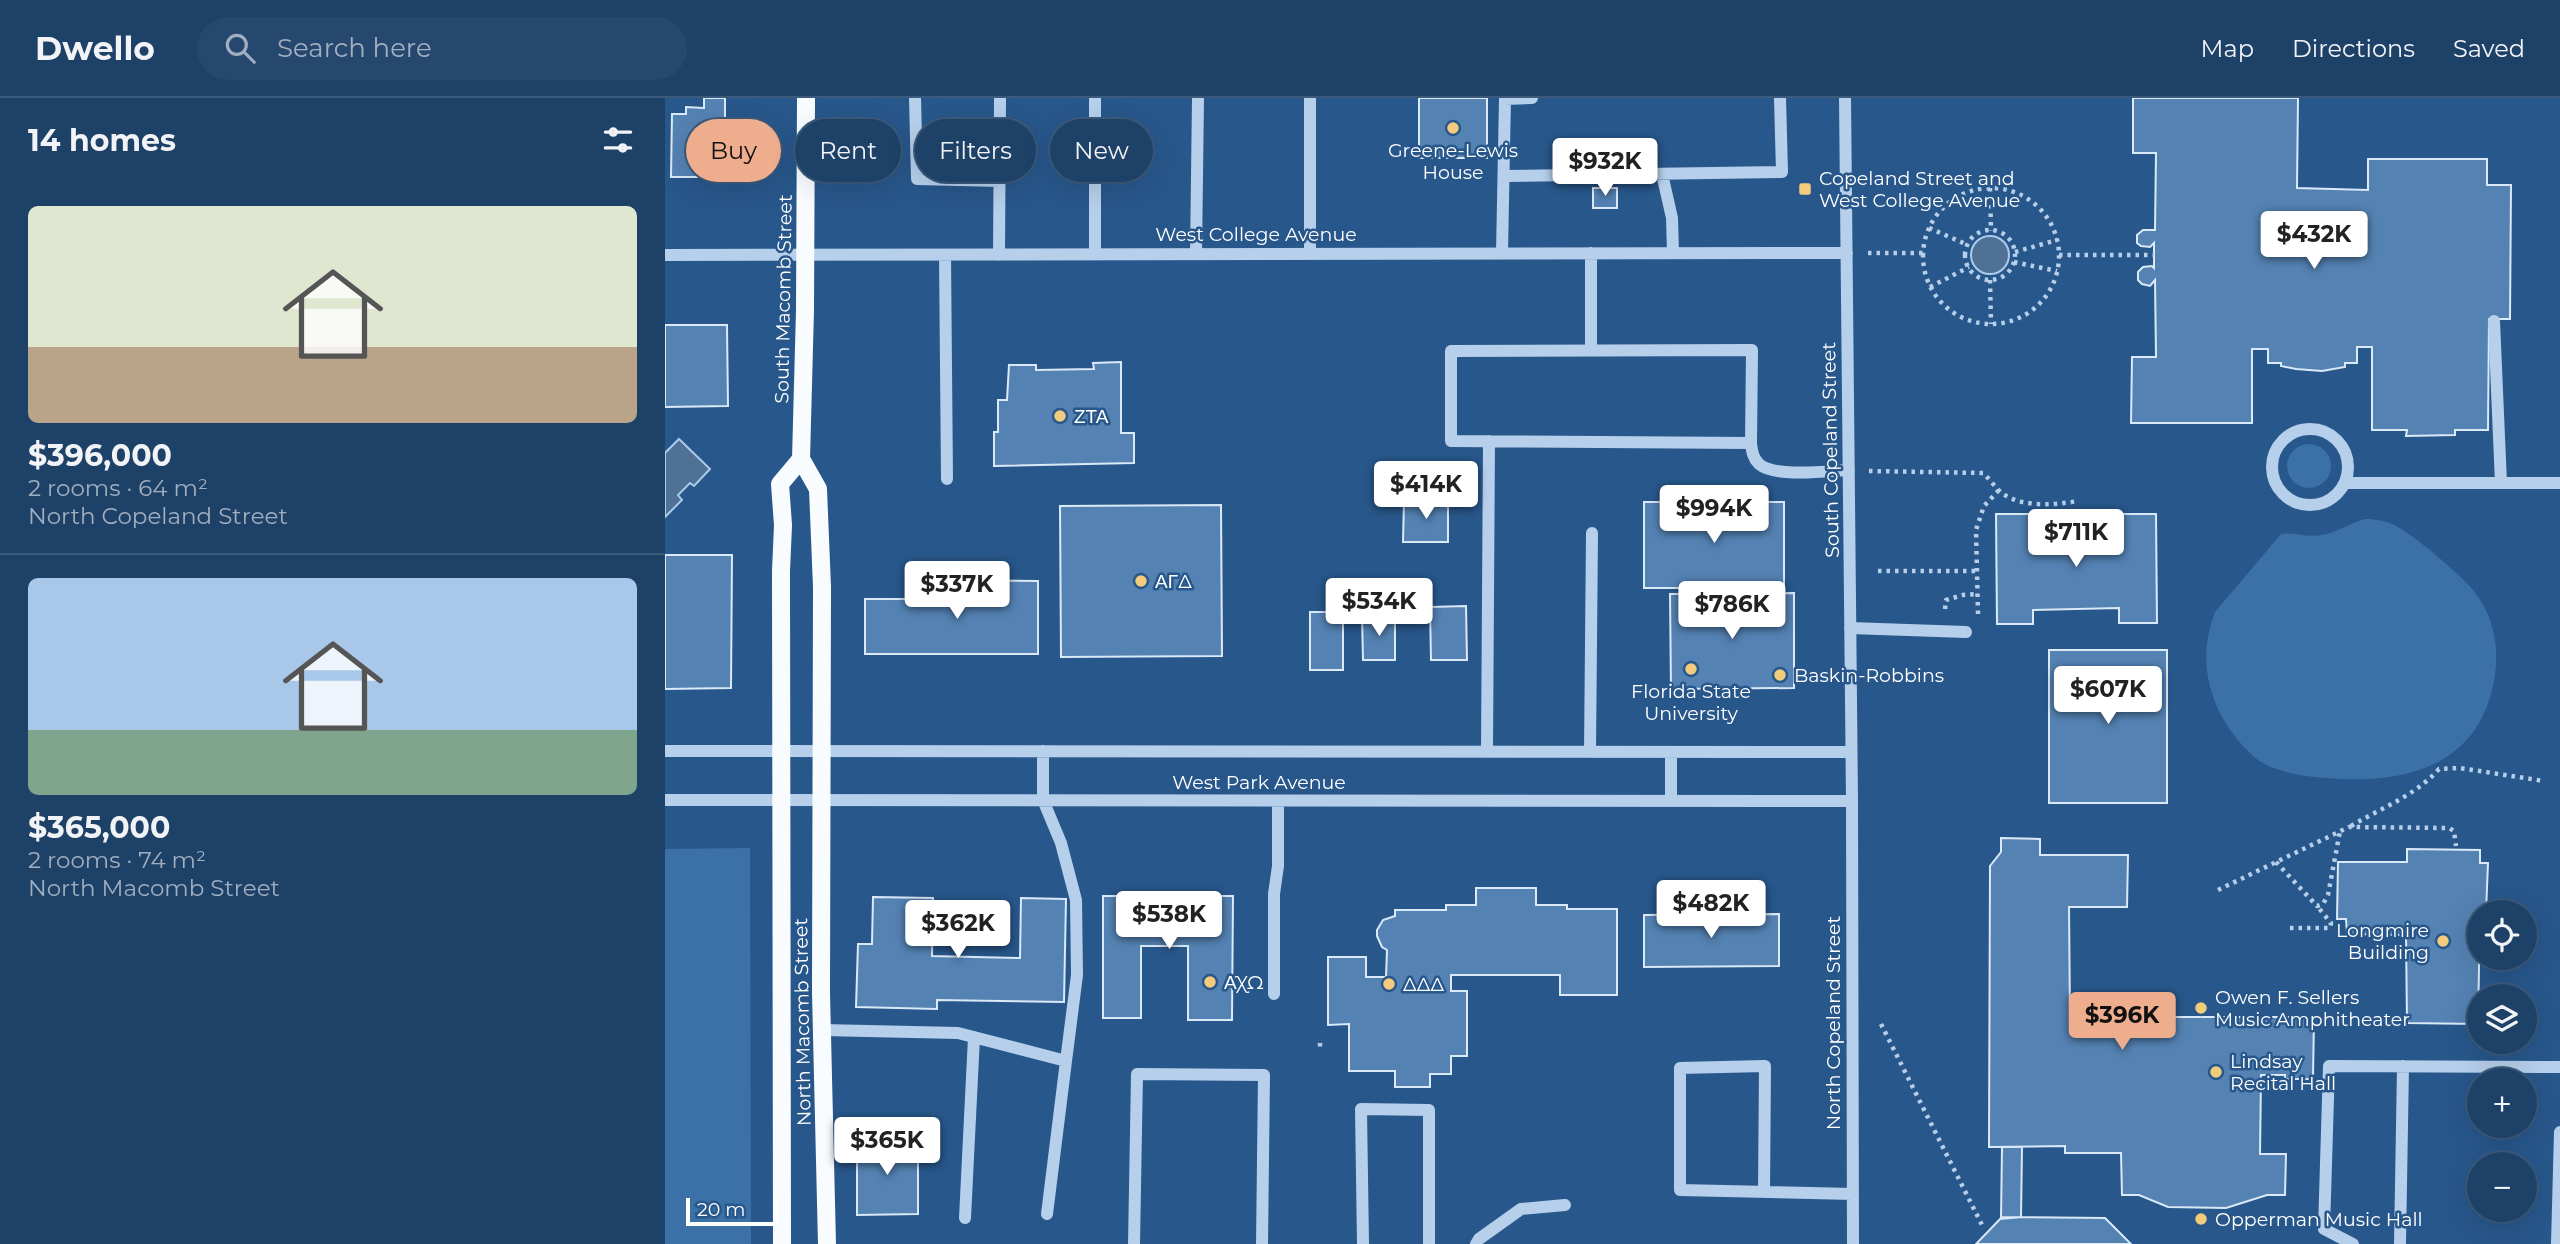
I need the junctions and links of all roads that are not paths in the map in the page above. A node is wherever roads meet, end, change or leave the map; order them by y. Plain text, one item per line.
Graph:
1 (806, 98) edge
2 (915, 98) edge
3 (1000, 98) edge
4 (1095, 98) edge
5 (1198, 98) edge
6 (1310, 98) edge
7 (1505, 98) edge
8 (1532, 98) edge
9 (1780, 98) edge
10 (1845, 98) edge
11 (916, 119) edge
12 (1000, 119) edge
13 (1662, 174) junction
14 (1504, 176) junction
15 (1000, 182) edge
16 (1502, 253) junction
17 (1591, 253) junction
18 (1673, 253) junction
19 (1847, 253) junction
20 (1095, 254) junction
21 (1196, 254) junction
22 (1310, 254) junction
23 (665, 255) edge
24 (806, 255) junction
25 (945, 255) junction
26 (999, 255) junction
27 (2494, 321) dead end
28 (1591, 350) junction
29 (1489, 442) junction
30 (1751, 443) junction
31 (801, 459) junction
32 (1849, 470) junction
33 (947, 479) dead end
34 (2560, 482) edge
35 (2345, 483) junction
36 (2501, 483) junction
37 (1592, 533) dead end
38 (1850, 628) junction
39 (1966, 632) dead end
40 (665, 751) edge
41 (781, 751) junction
42 (821, 751) junction
43 (1044, 751) junction
44 (1487, 751) junction
45 (1590, 752) junction
46 (1671, 752) junction
47 (1851, 752) junction
48 (665, 800) edge
49 (781, 800) junction
50 (821, 800) junction
51 (1044, 800) junction
52 (1278, 801) junction
53 (1671, 802) junction
54 (1852, 802) junction
55 (1274, 994) dead end
56 (821, 1030) junction
57 (974, 1037) junction
58 (1066, 1061) junction
59 (2403, 1066) junction
60 (2560, 1067) edge
61 (2560, 1132) edge
62 (1763, 1192) junction
63 (1853, 1194) junction
64 (1565, 1205) dead end
65 (1047, 1214) dead end
66 (965, 1218) dead end
67 (782, 1244) edge
68 (827, 1244) edge
69 (1134, 1244) edge
70 (1262, 1244) edge
71 (1363, 1244) edge
72 (1429, 1244) edge
73 (1476, 1244) edge
74 (1853, 1244) edge
75 (2353, 1244) edge
76 (2400, 1244) edge
77 (2557, 1244) edge

1 - 24 main road, South Macomb Street
2 - 11 street
3 - 12 street
4 - 20 street
5 - 21 street
6 - 22 street
7 - 8 street
7 - 14 street
9 - 13 street
10 - 19 street, South Copeland Street
13 - 14 street
13 - 18 street
14 - 16 street
15 - 26 street
16 - 17 street, West College Avenue
16 - 22 street, West College Avenue
17 - 18 street, West College Avenue
17 - 28 street
18 - 19 street, West College Avenue
19 - 32 street, South Copeland Street
20 - 21 street, West College Avenue
20 - 26 street, West College Avenue
21 - 22 street, West College Avenue
23 - 24 street, West College Avenue
24 - 25 street, West College Avenue
24 - 31 main road, South Macomb Street
25 - 26 street, West College Avenue
25 - 33 street
27 - 36 street
28 - 29 street
28 - 30 street
29 - 30 street
29 - 44 street
30 - 32 street
31 - 41 main road
31 - 42 main road
32 - 38 street, South Copeland Street
34 - 36 street
35 - 35 street
35 - 36 street
37 - 45 street
38 - 39 street
38 - 47 street, South Copeland Street
40 - 41 street, West Park Avenue
41 - 42 street, West Park Avenue
41 - 49 main road
42 - 43 street, West Park Avenue
42 - 50 main road
43 - 44 street, West Park Avenue
43 - 51 street
44 - 45 street, West Park Avenue
45 - 46 street, West Park Avenue
46 - 47 street, West Park Avenue
46 - 53 street
47 - 54 street, South Copeland Street
48 - 49 street, West Park Avenue
49 - 50 street, West Park Avenue
49 - 67 main road, North Macomb Street
50 - 51 street, West Park Avenue
50 - 56 main road, North Macomb Street
51 - 52 street, West Park Avenue
51 - 58 street
52 - 53 street, West Park Avenue
52 - 55 street
53 - 54 street, West Park Avenue
54 - 63 street, North Copeland Street
56 - 57 street
56 - 68 main road, North Macomb Street
57 - 58 street
57 - 66 street
58 - 65 street
59 - 60 street
59 - 75 street
59 - 76 street
61 - 77 street
62 - 62 street
62 - 63 street
63 - 74 street, North Copeland Street
64 - 73 street
69 - 70 street
71 - 72 street

